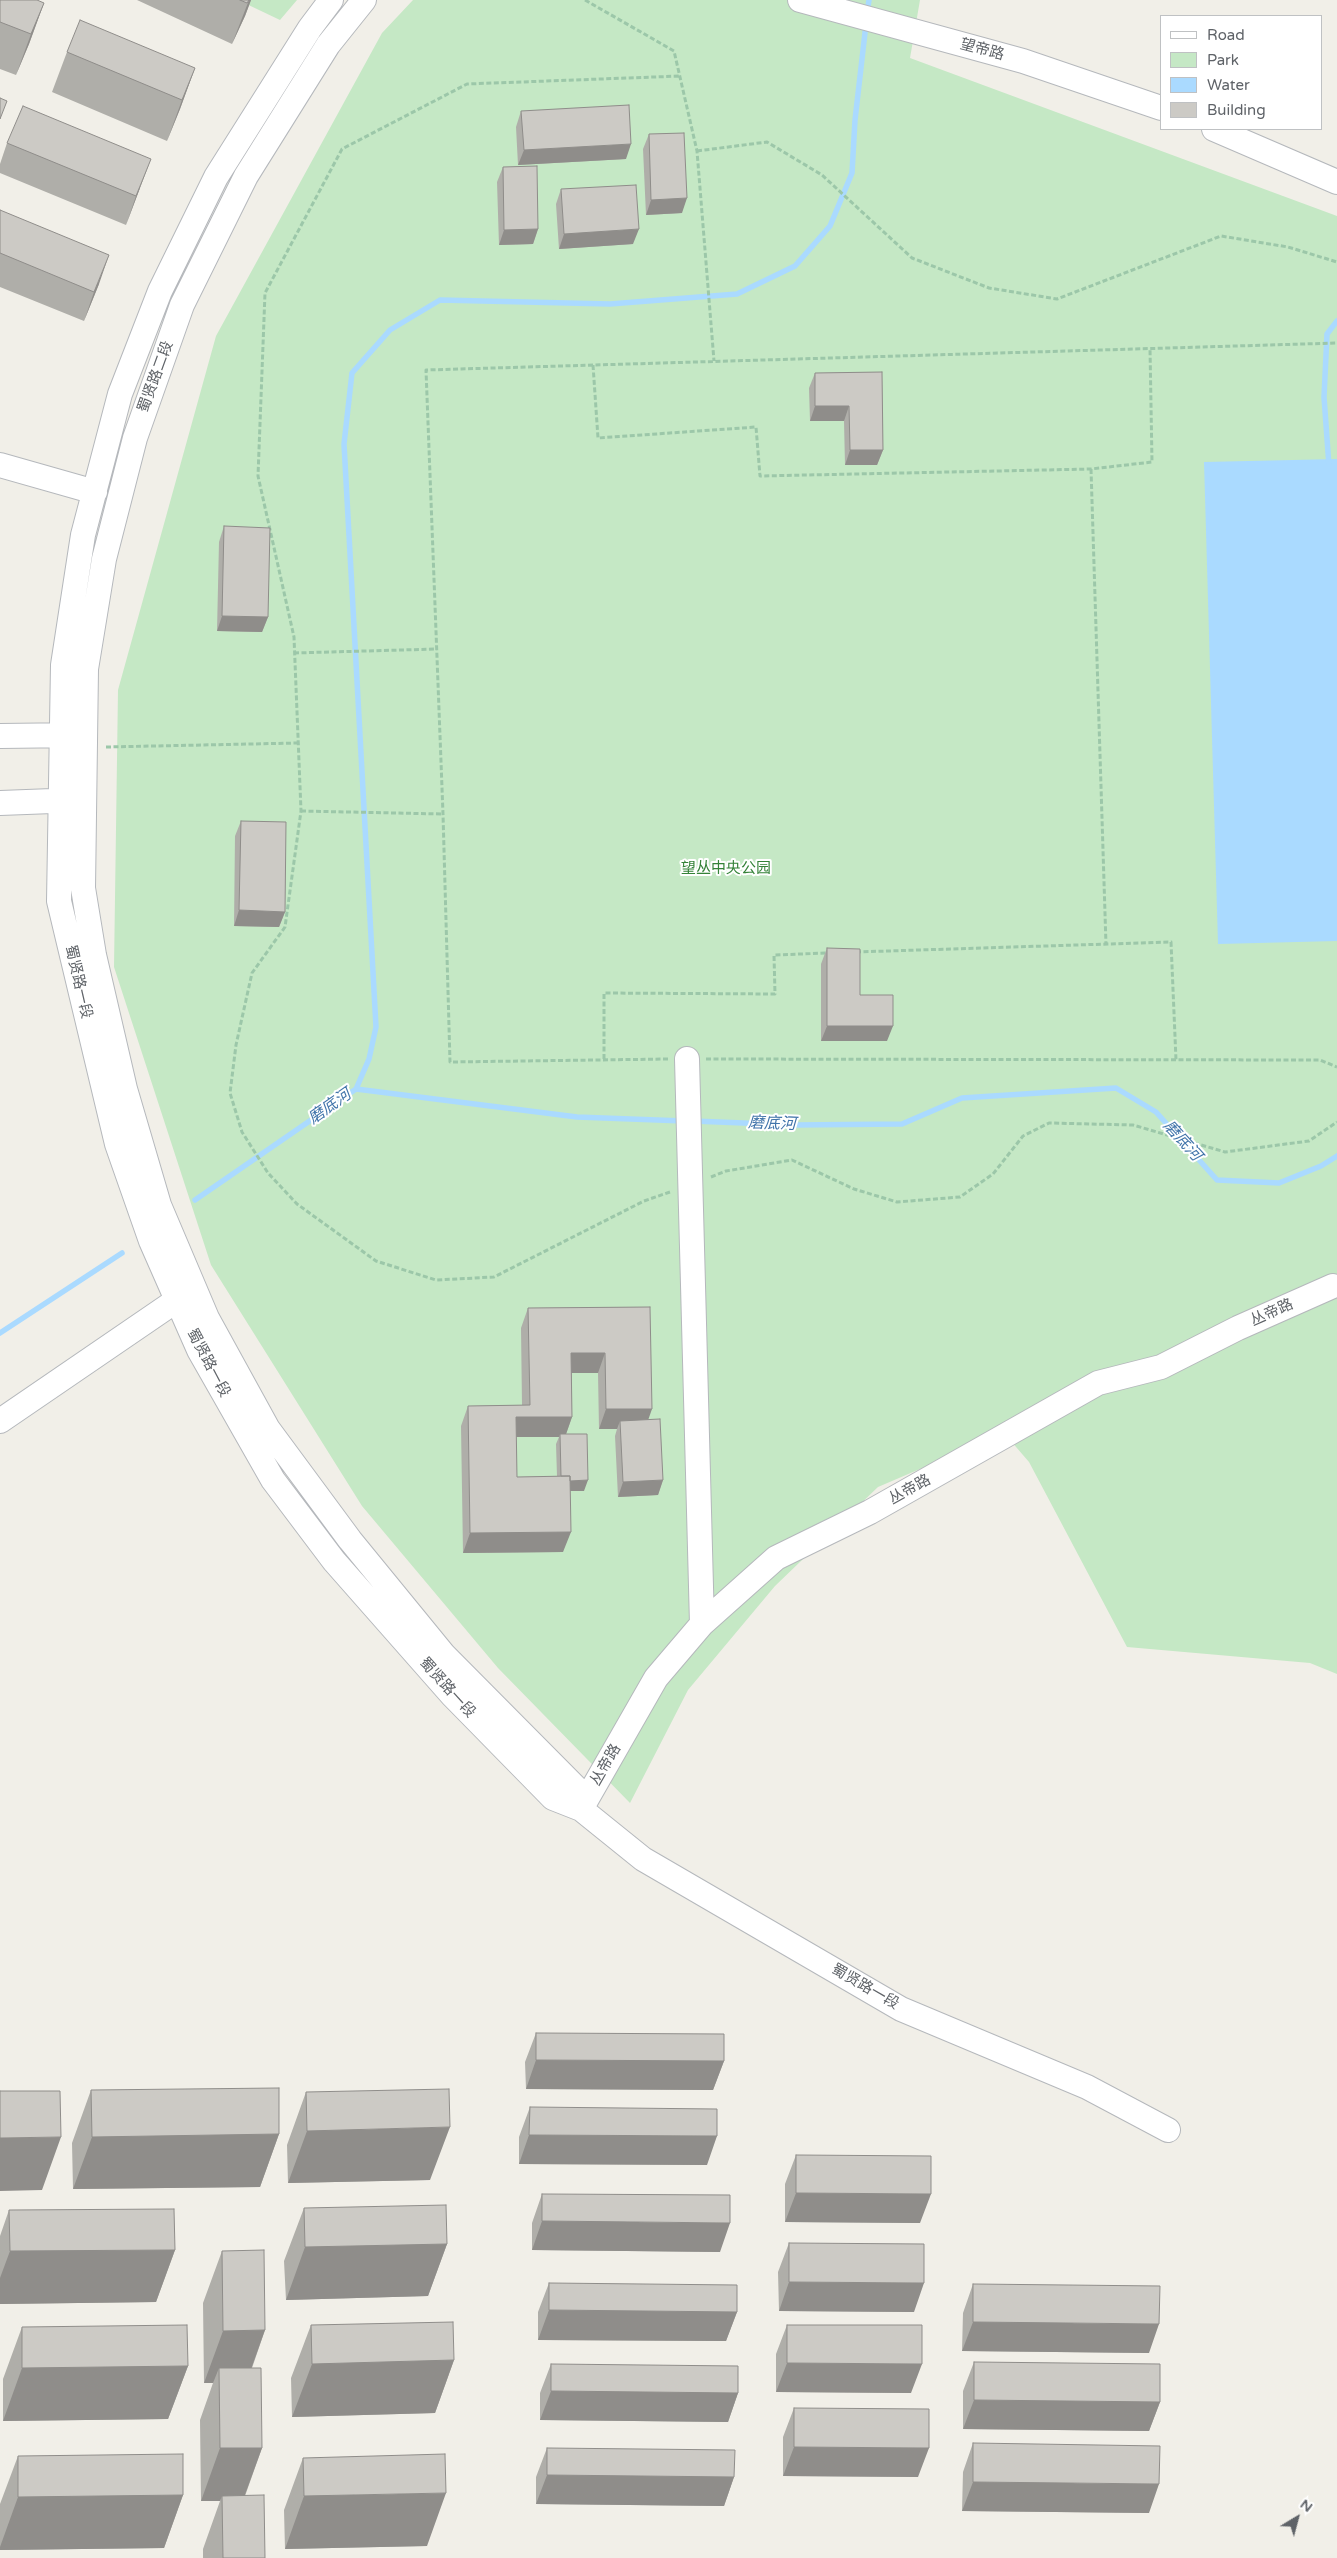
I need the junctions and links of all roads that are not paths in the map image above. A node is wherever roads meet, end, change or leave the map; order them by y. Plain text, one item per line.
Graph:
1 (331, 0) edge
2 (364, 0) edge
3 (800, 0) edge
4 (1160, 108) edge
5 (1216, 130) edge
6 (1337, 182) edge
7 (0, 465) edge
8 (95, 492) junction
9 (0, 736) edge
10 (77, 739) junction
11 (73, 800) junction
12 (0, 803) edge
13 (687, 1059) road end
14 (1333, 1286) dead end
15 (177, 1300) junction
16 (0, 1421) edge
17 (702, 1624) junction
18 (581, 1809) junction
19 (1168, 2130) dead end

1 - 8 street, 蜀贤路二段
2 - 10 street, 蜀贤路二段
3 - 4 street, 望帝路
5 - 6 street
7 - 8 street
8 - 10 street, 蜀贤路二段
9 - 10 street
10 - 11 street, 蜀贤路二段
11 - 12 street
11 - 15 street, 蜀贤路一段
11 - 18 street, 蜀贤路一段
13 - 17 street
14 - 17 street, 丛帝路
15 - 16 street
15 - 18 street, 蜀贤路一段
17 - 18 street, 丛帝路
18 - 19 street, 蜀贤路一段

